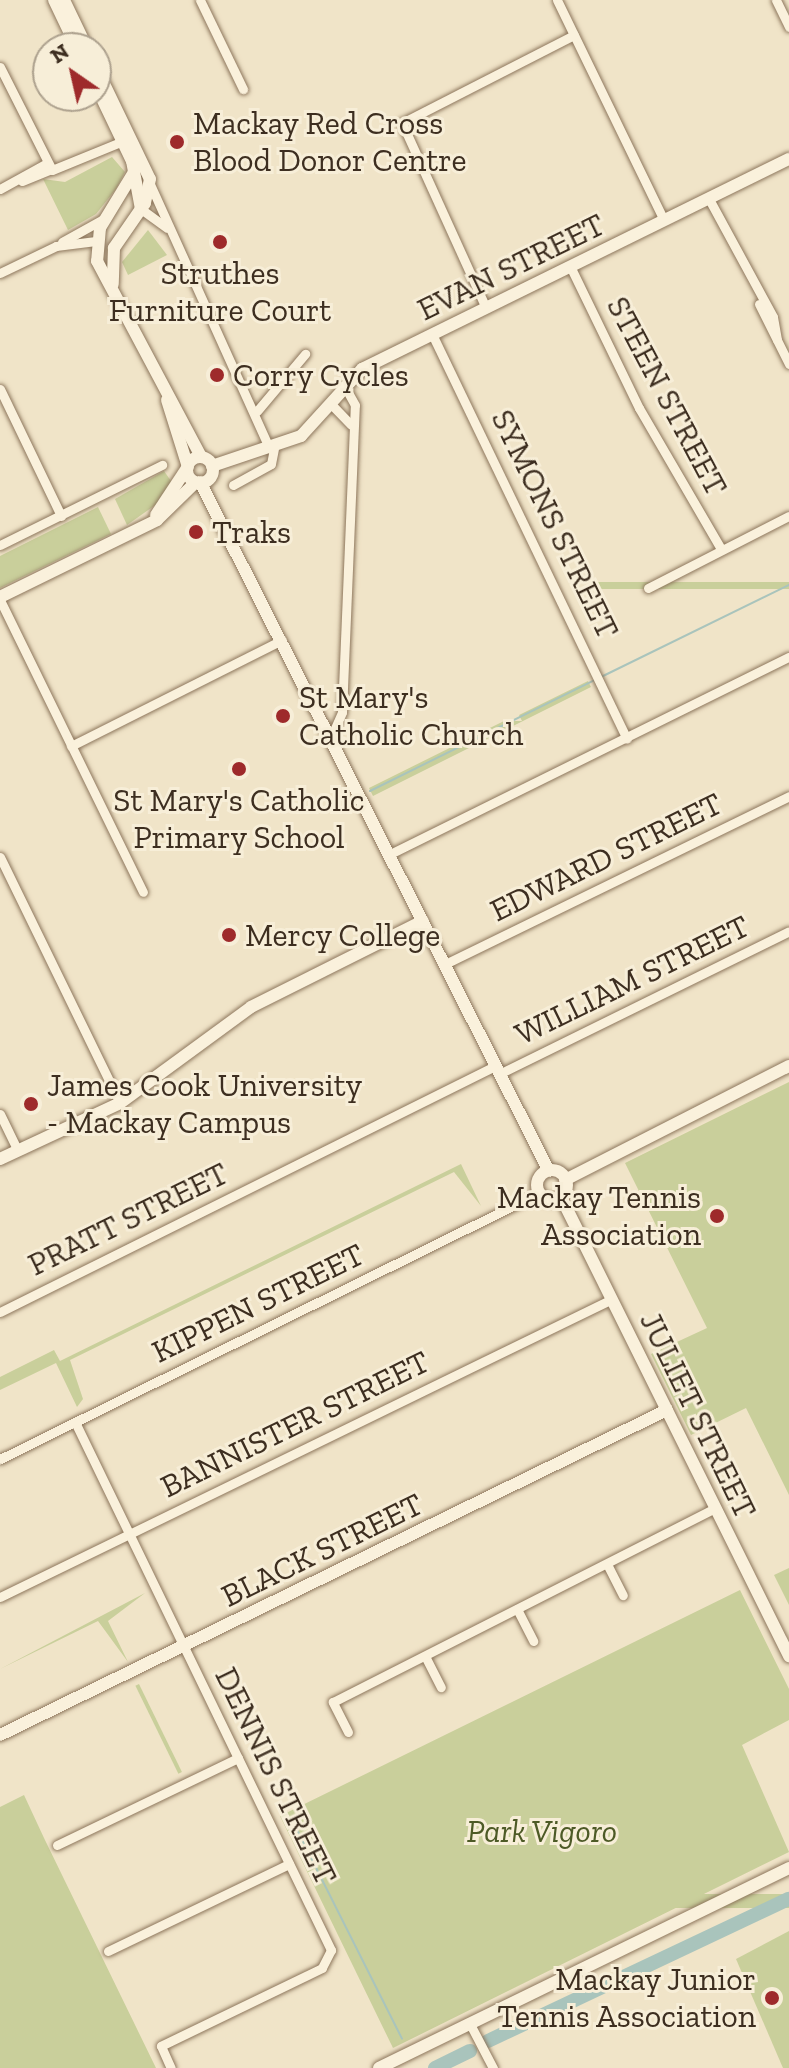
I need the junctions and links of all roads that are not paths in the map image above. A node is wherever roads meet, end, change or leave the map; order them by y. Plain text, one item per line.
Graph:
1 (54, 0) edge
2 (64, 0) edge
3 (200, 0) edge
4 (557, 0) edge
5 (776, 0) edge
6 (789, 27) edge
7 (69, 32) edge
8 (79, 32) edge
9 (574, 35) junction
10 (0, 67) edge
11 (243, 89) dead end
12 (112, 104) edge
13 (111, 112) edge
14 (128, 140) junction
15 (789, 159) edge
16 (49, 166) junction
17 (134, 172) junction
18 (150, 184) junction
19 (2, 188) edge
20 (709, 199) junction
21 (138, 212) junction
22 (107, 216) junction
23 (664, 220) junction
24 (169, 231) junction
25 (96, 241) junction
26 (56, 246) junction
27 (570, 266) junction
28 (0, 273) edge
29 (113, 288) junction
30 (486, 308) junction
31 (432, 334) junction
32 (305, 354) dead end
33 (789, 364) edge
34 (344, 385) junction
35 (0, 389) edge
36 (165, 393) junction
37 (330, 403) junction
38 (258, 414) junction
39 (351, 425) junction
40 (265, 446) junction
41 (207, 462) junction
42 (162, 465) dead end
43 (188, 468) junction
44 (198, 482) junction
45 (233, 485) dead end
46 (61, 516) junction
47 (789, 516) edge
48 (145, 526) junction
49 (227, 529) junction
50 (0, 545) edge
51 (721, 549) junction
52 (648, 588) dead end
53 (0, 599) edge
54 (282, 640) junction
55 (789, 657) edge
56 (342, 702) junction
57 (320, 716) junction
58 (331, 737) junction
59 (627, 739) junction
60 (71, 746) junction
61 (789, 796) edge
62 (390, 854) junction
63 (0, 857) edge
64 (143, 892) dead end
65 (423, 921) junction
66 (789, 931) edge
67 (445, 964) junction
68 (789, 1066) edge
69 (497, 1070) junction
70 (120, 1103) junction
71 (0, 1114) edge
72 (18, 1151) junction
73 (0, 1159) edge
74 (549, 1171) junction
75 (565, 1180) junction
76 (539, 1193) junction
77 (561, 1197) junction
78 (612, 1299) junction
79 (0, 1312) edge
80 (667, 1410) junction
81 (75, 1422) junction
82 (0, 1459) edge
83 (715, 1508) junction
84 (129, 1533) junction
85 (607, 1564) junction
86 (623, 1595) dead end
87 (0, 1597) edge
88 (517, 1609) junction
89 (533, 1641) dead end
90 (185, 1646) junction
91 (425, 1656) junction
92 (789, 1656) edge
93 (441, 1687) dead end
94 (348, 1732) dead end
95 (0, 1735) edge
96 (238, 1758) junction
97 (57, 1845) dead end
98 (289, 1864) junction
99 (789, 1868) edge
100 (108, 1951) dead end
101 (470, 2024) junction
102 (171, 2068) edge
103 (379, 2068) edge
104 (493, 2068) edge

1 - 7 street
2 - 8 street
3 - 11 street
4 - 9 street
5 - 6 street
9 - 23 street
9 - 30 street
10 - 16 street
12 - 14 street
13 - 14 street
14 - 16 street
14 - 17 street
14 - 18 street
15 - 20 street, EVAN STREET
16 - 19 street
17 - 21 street
17 - 22 street
18 - 21 street
18 - 24 street
20 - 23 street, EVAN STREET
20 - 33 street
21 - 24 street
21 - 25 street
21 - 29 street
22 - 25 street
22 - 26 street
23 - 27 street, EVAN STREET
24 - 38 street
25 - 26 street
25 - 29 street
26 - 28 street
27 - 30 street, EVAN STREET
27 - 51 street, STEEN STREET
29 - 36 street
30 - 31 street, EVAN STREET
31 - 34 street, EVAN STREET
31 - 59 street, SYMONS STREET
32 - 38 street
34 - 37 street, EVAN STREET
34 - 39 street
35 - 46 street
36 - 41 street
36 - 43 street
37 - 39 street
37 - 40 street, EVAN STREET
38 - 40 street
39 - 56 street
40 - 41 street, EVAN STREET
40 - 45 street, EVAN STREET
41 - 43 street
41 - 44 street
41 - 49 street
42 - 46 street
43 - 44 street
43 - 48 street
44 - 48 street
44 - 49 street
46 - 50 street
47 - 51 street
48 - 53 street
49 - 54 street
51 - 52 street
53 - 60 street
54 - 57 street
54 - 60 street
55 - 59 street
56 - 57 street
56 - 58 street
57 - 58 street
58 - 62 street
59 - 62 street
60 - 64 street
61 - 67 street, EDWARD STREET
62 - 65 street
63 - 70 street
65 - 67 street
65 - 70 street
66 - 69 street, WILLIAM STREET
67 - 69 street
68 - 75 street
69 - 74 street
69 - 79 street, PRATT STREET
70 - 72 street
71 - 72 street
72 - 73 street
74 - 75 street
74 - 76 street
75 - 77 street
76 - 77 street
76 - 81 street, KIPPEN STREET
77 - 78 street, JULIET STREET
78 - 80 street, JULIET STREET
78 - 84 street, BANNISTER STREET
80 - 83 street, JULIET STREET
80 - 90 street, BLACK STREET
81 - 82 street, KIPPEN STREET
81 - 84 street, DENNIS STREET
83 - 85 street
83 - 92 street, JULIET STREET
84 - 87 street, BANNISTER STREET
84 - 90 street, DENNIS STREET
85 - 86 street
85 - 88 street
88 - 89 street
88 - 91 street
90 - 95 street, BLACK STREET
90 - 96 street, DENNIS STREET
91 - 93 street
91 - 94 street
96 - 97 street
96 - 98 street, DENNIS STREET
98 - 100 street
98 - 102 street, DENNIS STREET
99 - 101 street
101 - 103 street
101 - 104 street

